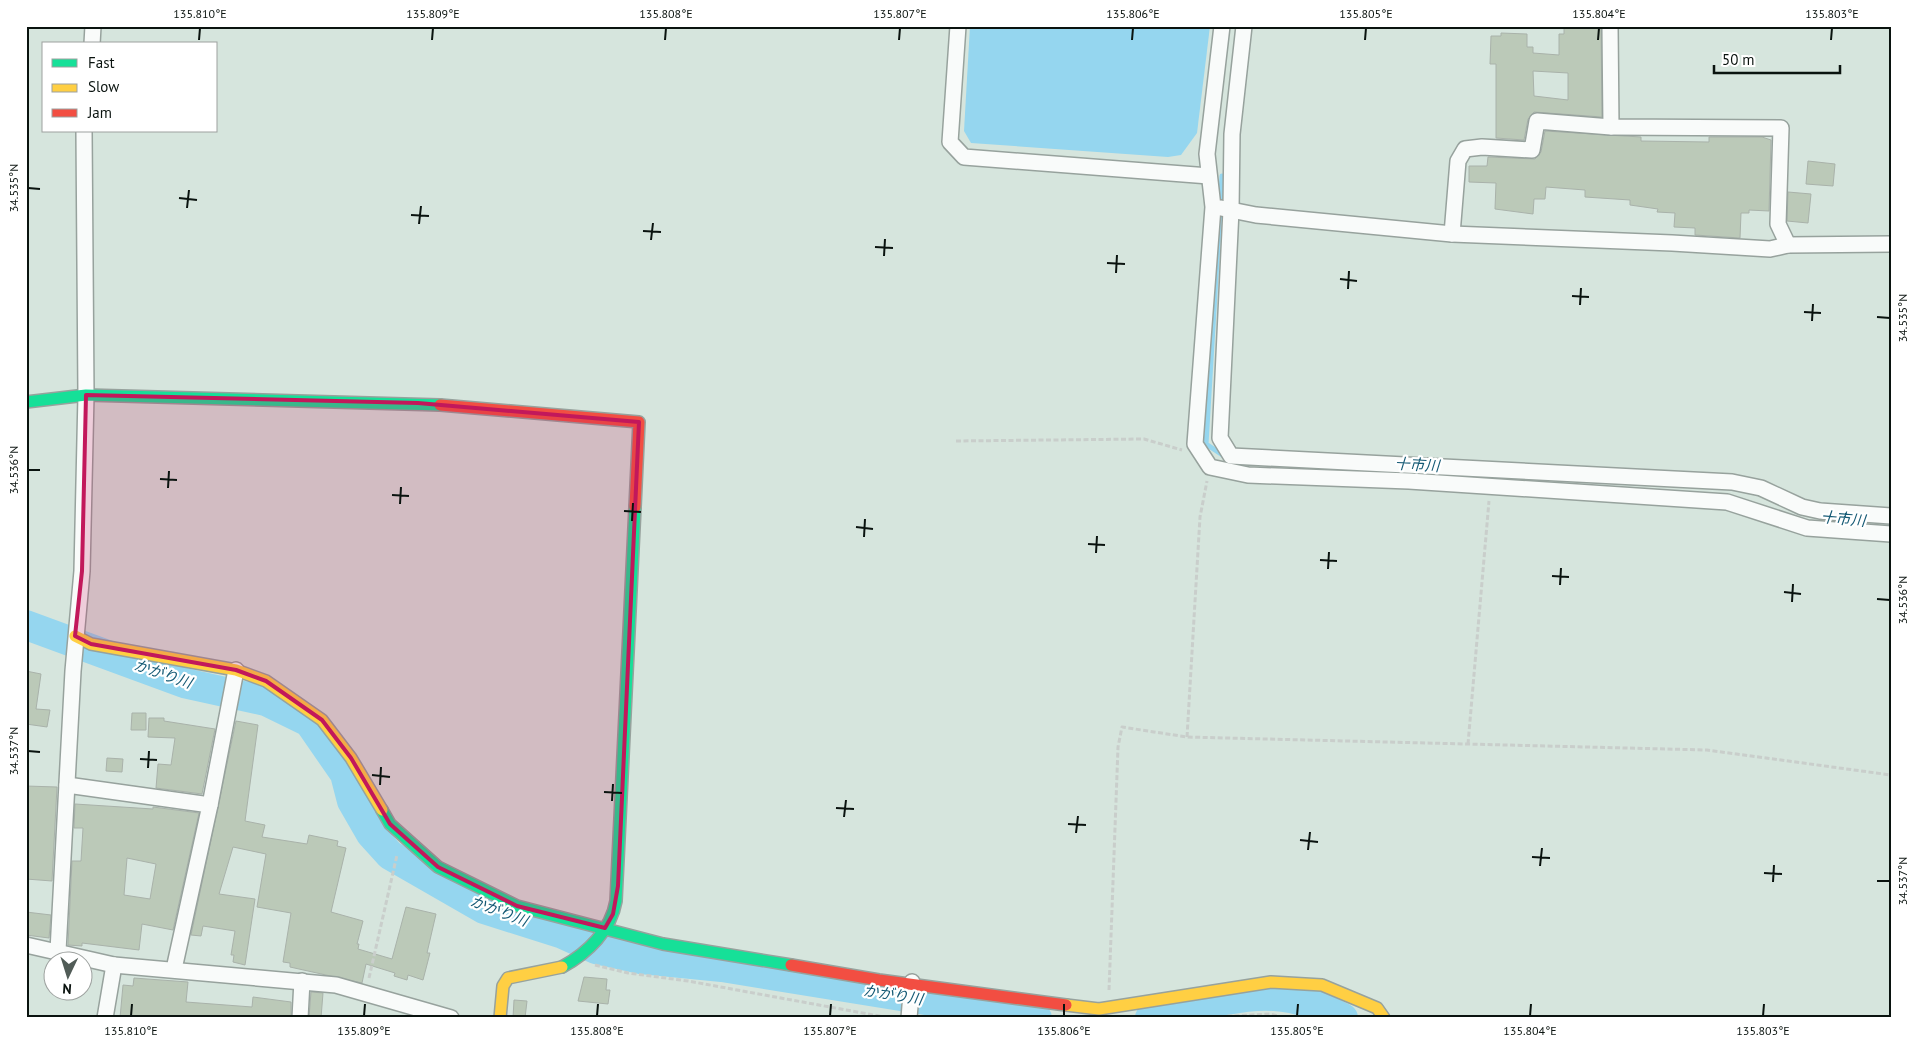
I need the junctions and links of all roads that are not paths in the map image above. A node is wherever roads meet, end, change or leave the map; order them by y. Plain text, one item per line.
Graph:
1 (93, 26) edge
2 (958, 26) edge
3 (1222, 26) edge
4 (1244, 26) edge
5 (1610, 26) edge
6 (92, 42) edge
7 (1611, 127) junction
8 (84, 132) edge
9 (1209, 176) junction
10 (1212, 207) junction
11 (1230, 210) junction
12 (1452, 234) junction
13 (1891, 244) edge
14 (1788, 245) junction
15 (86, 395) junction
16 (26, 402) edge
17 (1891, 516) edge
18 (1891, 534) edge
19 (75, 636) junction
20 (236, 670) junction
21 (67, 785) junction
22 (210, 805) junction
23 (605, 928) junction
24 (26, 945) edge
25 (58, 951) junction
26 (114, 965) junction
27 (174, 969) junction
28 (302, 981) junction
29 (912, 982) junction
30 (105, 1018) edge
31 (300, 1018) edge
32 (451, 1018) edge
33 (500, 1018) edge
34 (909, 1018) edge
35 (1384, 1018) edge

1 - 6 street
2 - 9 street
3 - 9 street
4 - 11 street
5 - 7 street
7 - 12 street
7 - 14 street
8 - 15 street
9 - 10 street
10 - 11 street
10 - 18 street
11 - 12 street
11 - 17 street
12 - 14 street
13 - 14 street
15 - 16 street
15 - 19 street
15 - 23 street
19 - 20 street
19 - 21 street
20 - 22 street
20 - 23 street
21 - 22 street
21 - 25 street
22 - 27 street
23 - 29 street
23 - 33 street
24 - 25 street
25 - 26 street
26 - 27 street
26 - 30 street
27 - 28 street
28 - 31 street
28 - 32 street
29 - 34 street
29 - 35 street

